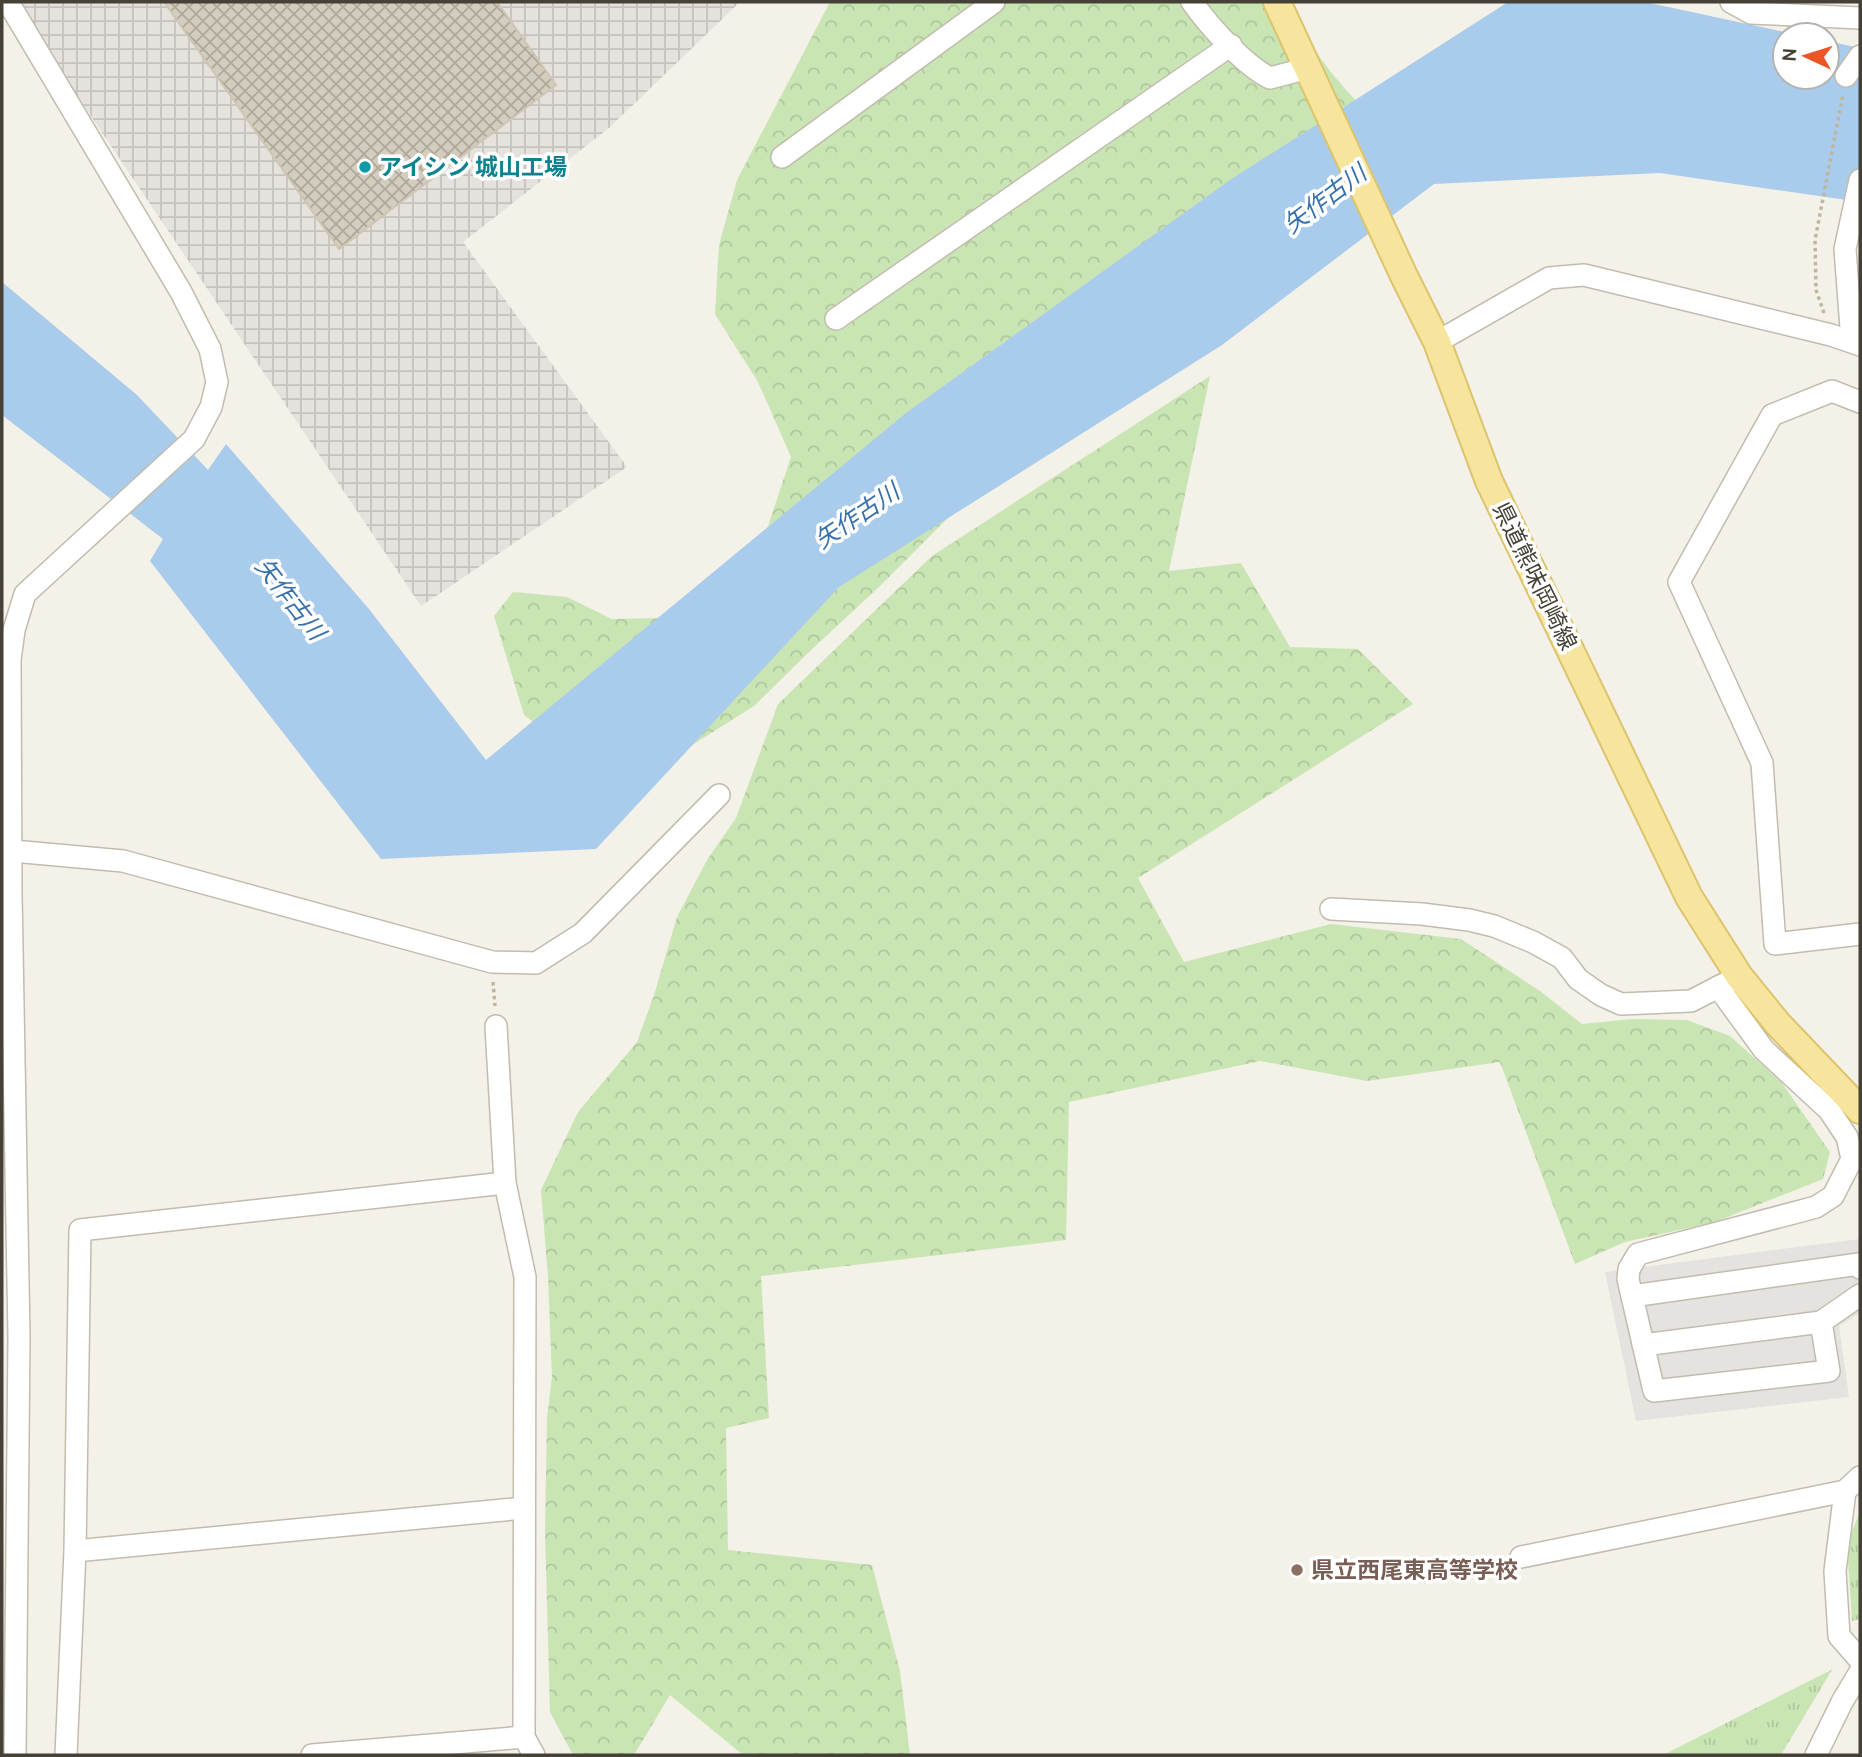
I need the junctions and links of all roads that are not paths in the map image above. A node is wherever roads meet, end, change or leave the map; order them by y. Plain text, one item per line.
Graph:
1 (8, 2) edge
2 (994, 2) edge
3 (1192, 2) edge
4 (1276, 2) edge
5 (1731, 2) edge
6 (1860, 18) edge
7 (1231, 45) junction
8 (1860, 56) edge
9 (1308, 68) junction
10 (1846, 76) road end
11 (782, 157) dead end
12 (1860, 180) edge
13 (836, 319) dead end
14 (1437, 342) junction
15 (1856, 343) edge
16 (1860, 402) edge
17 (719, 795) dead end
18 (7, 850) edge
19 (1331, 909) dead end
20 (1860, 934) edge
21 (1728, 981) junction
22 (496, 1026) road end
23 (1860, 1110) edge
24 (505, 1183) junction
25 (1860, 1268) edge
26 (1860, 1295) edge
27 (1632, 1296) junction
28 (1821, 1322) junction
29 (1643, 1345) junction
30 (1853, 1484) edge
31 (524, 1508) junction
32 (75, 1551) junction
33 (1521, 1557) dead end
34 (1860, 1660) edge
35 (1860, 1672) edge
36 (529, 1746) edge
37 (15, 1755) edge
38 (66, 1755) edge
39 (312, 1755) edge
40 (1816, 1755) edge

1 - 18 street
2 - 11 street
3 - 7 street
4 - 9 main road, 県道熊味岡崎線
5 - 6 street
7 - 9 street
7 - 13 street
8 - 10 street
9 - 14 main road, 県道熊味岡崎線
12 - 15 street
14 - 15 street
14 - 21 main road, 県道熊味岡崎線
16 - 20 street
17 - 18 street
18 - 37 street
19 - 21 street
21 - 23 main road, 県道熊味岡崎線
21 - 27 street
22 - 24 street
24 - 31 street
24 - 32 street
25 - 27 street
26 - 28 street
27 - 29 street
28 - 29 street
28 - 29 street
30 - 33 street
30 - 34 street
31 - 32 street
31 - 36 street
32 - 38 street
35 - 40 street
36 - 39 street

